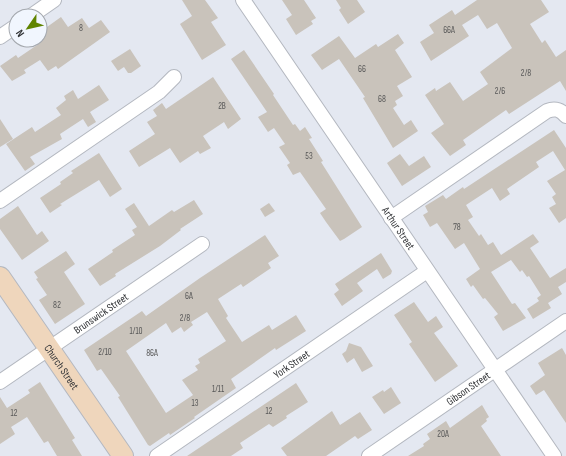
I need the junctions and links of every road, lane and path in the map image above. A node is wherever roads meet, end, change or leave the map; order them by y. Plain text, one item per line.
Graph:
1 (54, 0) edge
2 (243, 0) edge
3 (42, 8) edge
4 (174, 77) dead end
5 (566, 116) edge
6 (0, 201) edge
7 (391, 218) junction
8 (202, 244) dead end
9 (426, 271) junction
10 (0, 277) edge
11 (566, 321) edge
12 (50, 348) junction
13 (495, 370) junction
14 (0, 382) edge
15 (123, 456) edge
16 (157, 456) edge
17 (369, 456) edge
18 (554, 456) edge

1 - 3 street
2 - 7 street, Arthur Street
4 - 6 street
5 - 7 street
7 - 9 street, Arthur Street
8 - 12 street, Brunswick Street
9 - 13 street, Arthur Street
9 - 16 street, York Street
10 - 12 street, Church Street
11 - 13 street, Gibson Street
12 - 14 street, Brunswick Street
12 - 15 street, Church Street
13 - 17 street, Gibson Street
13 - 18 street, Arthur Street

